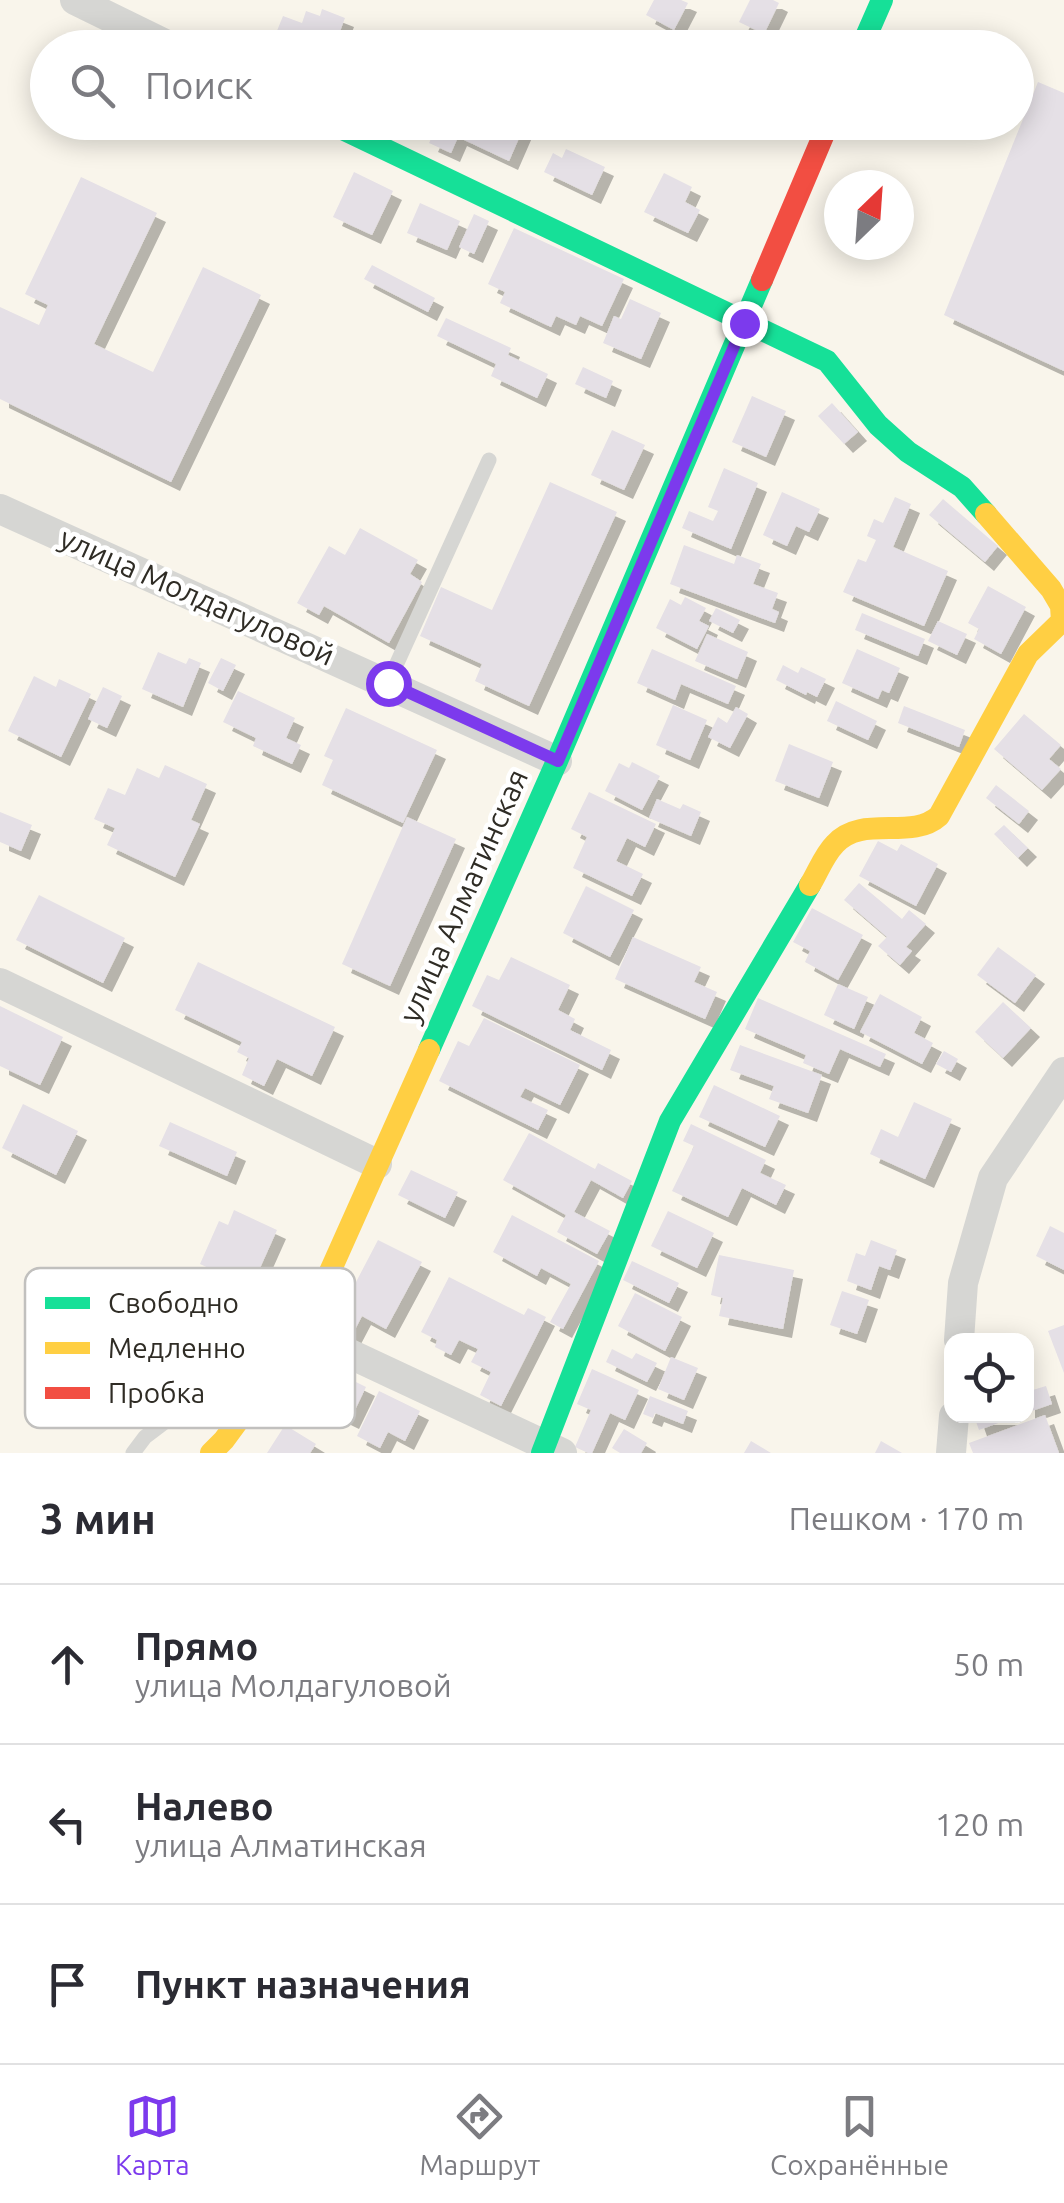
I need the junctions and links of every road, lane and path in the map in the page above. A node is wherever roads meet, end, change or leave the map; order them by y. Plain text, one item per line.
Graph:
1 (75, 0) edge
2 (882, 0) edge
3 (136, 30) edge
4 (869, 30) edge
5 (365, 140) edge
6 (821, 140) edge
7 (744, 323) junction
8 (488, 460) dead end
9 (0, 509) edge
10 (388, 683) junction
11 (558, 761) junction
12 (0, 982) edge
13 (1064, 1072) edge
14 (378, 1164) junction
15 (332, 1268) edge
16 (959, 1333) edge
17 (355, 1357) edge
18 (953, 1423) edge
19 (158, 1428) edge
20 (233, 1428) edge
21 (550, 1450) edge
22 (133, 1453) edge
23 (211, 1453) edge
24 (951, 1453) edge

1 - 3 street
2 - 4 street
5 - 7 street
6 - 7 street, улица Алматинская
7 - 11 street, улица Алматинская
7 - 21 street
8 - 10 lane
9 - 10 street, улица Молдагуловой
10 - 11 street, улица Молдагуловой
11 - 14 street, улица Алматинская
12 - 14 street
13 - 16 street
14 - 15 street, улица Алматинская
17 - 21 street
18 - 24 street
19 - 22 lane
20 - 23 street, улица Алматинская

